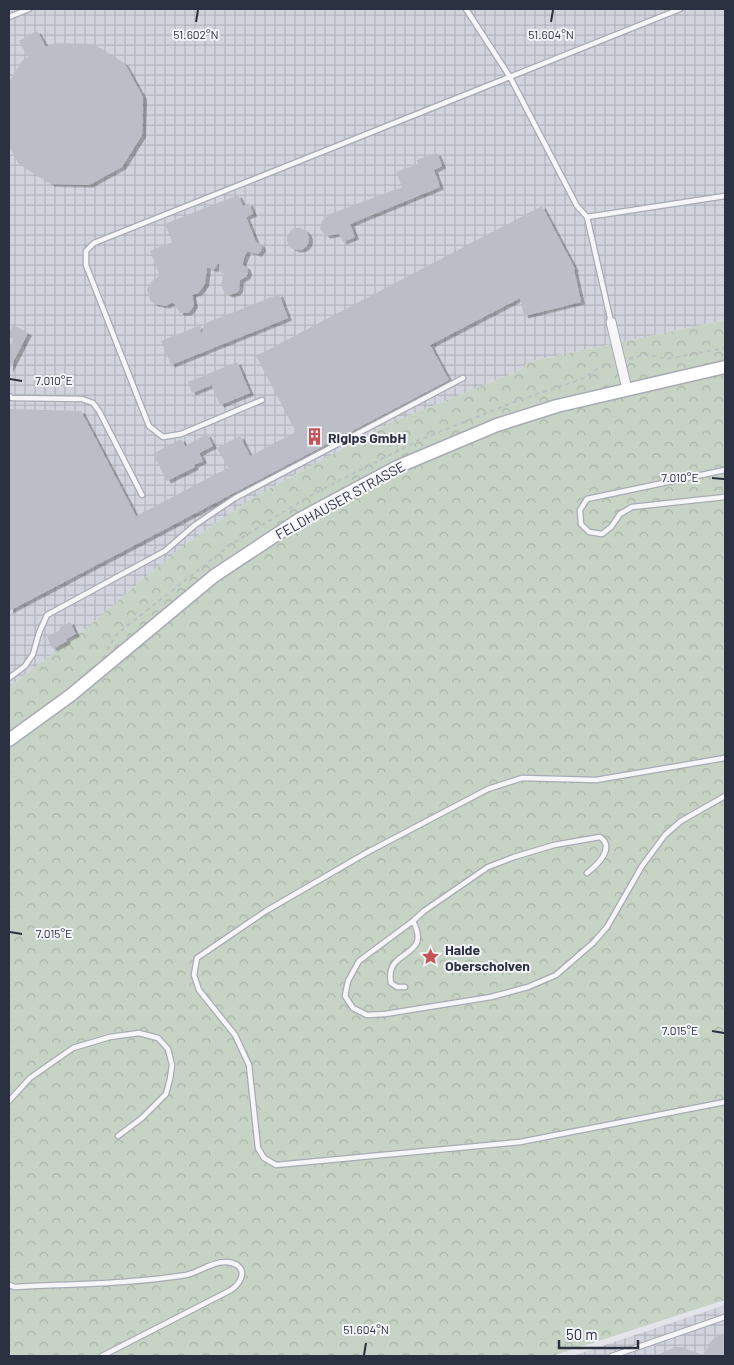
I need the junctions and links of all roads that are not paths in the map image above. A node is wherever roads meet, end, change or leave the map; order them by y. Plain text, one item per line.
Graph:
1 (29, 9) edge
2 (466, 9) edge
3 (680, 9) edge
4 (9, 17) edge
5 (510, 77) junction
6 (725, 196) edge
7 (587, 217) junction
8 (611, 322) joint
9 (725, 367) edge
10 (463, 378) dead end
11 (627, 389) junction
12 (9, 396) edge
13 (262, 400) dead end
14 (725, 470) edge
15 (142, 495) dead end
16 (725, 497) edge
17 (9, 678) edge
18 (9, 740) edge
19 (725, 758) edge
20 (725, 796) edge
21 (587, 873) dead end
22 (413, 921) junction
23 (405, 987) dead end
24 (9, 1101) edge
25 (725, 1102) edge
26 (118, 1136) dead end
27 (9, 1285) edge
28 (725, 1317) edge
29 (102, 1356) edge
30 (612, 1356) edge

1 - 4 lane
2 - 5 lane
3 - 5 lane
5 - 7 lane
5 - 13 lane
6 - 7 lane
7 - 8 lane
8 - 11 street
9 - 11 street, FELDHAUSER STRASSE
10 - 17 lane
11 - 18 street, FELDHAUSER STRASSE
12 - 15 lane
14 - 16 lane
19 - 25 lane
20 - 22 lane
21 - 22 lane
22 - 23 lane
24 - 26 lane
27 - 29 lane
28 - 30 lane

